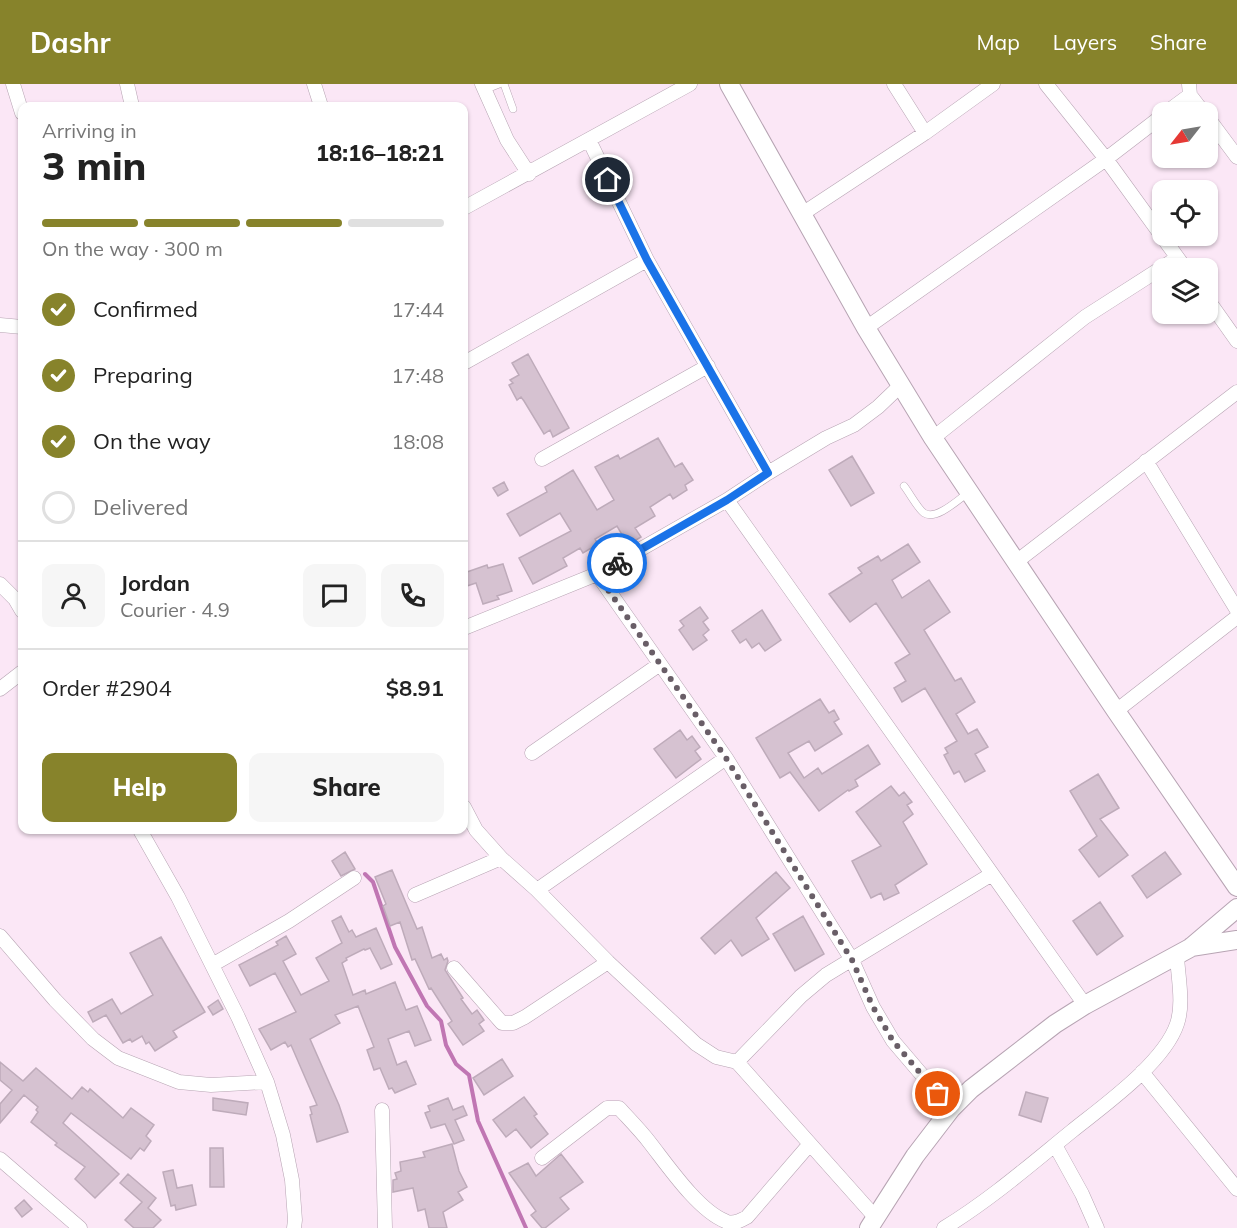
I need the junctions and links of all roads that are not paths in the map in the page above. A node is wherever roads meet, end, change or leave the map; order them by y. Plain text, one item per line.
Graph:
1 (13, 84) edge
2 (127, 84) edge
3 (314, 84) edge
4 (499, 84) edge
5 (504, 84) edge
6 (690, 84) edge
7 (729, 84) edge
8 (894, 84) edge
9 (993, 84) edge
10 (1046, 84) edge
11 (483, 87) edge
12 (1190, 90) edge
13 (19, 102) edge
14 (131, 102) edge
15 (320, 102) edge
16 (1177, 102) edge
17 (513, 109) dead end
18 (1152, 124) edge
19 (1218, 131) edge
20 (925, 133) junction
21 (589, 141) junction
22 (1236, 154) edge
23 (1106, 159) junction
24 (528, 174) junction
25 (468, 206) edge
26 (802, 214) junction
27 (1177, 258) edge
28 (647, 260) junction
29 (1152, 279) edge
30 (1218, 314) edge
31 (1, 328) edge
32 (18, 328) edge
33 (866, 328) junction
34 (1237, 341) edge
35 (468, 361) edge
36 (708, 366) junction
37 (900, 386) junction
38 (1237, 392) edge
39 (933, 438) junction
40 (542, 459) dead end
41 (1146, 461) junction
42 (768, 473) junction
43 (904, 486) dead end
44 (969, 492) junction
45 (727, 500) junction
46 (1016, 562) junction
47 (597, 574) junction
48 (0, 585) edge
49 (18, 599) edge
50 (1237, 610) edge
51 (1237, 617) edge
52 (468, 626) edge
53 (660, 664) junction
54 (18, 675) edge
55 (0, 689) edge
56 (1116, 711) junction
57 (531, 753) dead end
58 (726, 758) junction
59 (468, 815) edge
60 (142, 834) edge
61 (501, 858) junction
62 (992, 874) junction
63 (354, 878) dead end
64 (1237, 887) edge
65 (537, 890) junction
66 (415, 895) dead end
67 (1237, 908) edge
68 (0, 936) edge
69 (1237, 940) edge
70 (1183, 952) junction
71 (852, 960) junction
72 (608, 962) junction
73 (212, 965) junction
74 (454, 968) dead end
75 (1085, 1005) junction
76 (737, 1062) junction
77 (1142, 1072) junction
78 (267, 1082) junction
79 (951, 1109) junction
80 (382, 1110) dead end
81 (809, 1145) junction
82 (1055, 1145) junction
83 (542, 1158) dead end
84 (0, 1159) edge
85 (1237, 1189) edge
86 (872, 1223) edge
87 (733, 1225) edge
88 (80, 1228) edge
89 (294, 1228) edge
90 (385, 1228) edge
91 (944, 1228) edge
92 (1097, 1228) edge

1 - 13 street
2 - 14 street
3 - 15 street
4 - 11 lane
5 - 17 lane
6 - 21 street
7 - 26 street
8 - 20 street
9 - 20 street
10 - 23 street
11 - 24 street
12 - 16 street
18 - 23 street
19 - 22 street
20 - 26 street
21 - 24 street
21 - 28 street
23 - 27 street
23 - 33 street
24 - 25 street
26 - 33 street
28 - 35 street
28 - 36 street
29 - 39 street
30 - 34 street
31 - 32 street
33 - 37 street
36 - 40 street
36 - 42 street
37 - 39 street
37 - 42 street
38 - 41 street
39 - 44 street
41 - 46 street
41 - 50 street
42 - 45 street
43 - 44 lane
44 - 46 street
45 - 47 street
45 - 62 street
46 - 56 street
47 - 52 street
47 - 53 street
48 - 49 street
51 - 56 street
53 - 57 street
53 - 58 street
54 - 55 street
56 - 64 street
58 - 65 street
58 - 71 street
59 - 61 street
60 - 73 street
61 - 65 street
61 - 66 street
62 - 71 street
62 - 75 street
63 - 73 street
65 - 72 street
67 - 70 street
68 - 78 street
69 - 70 street
70 - 75 street
70 - 77 street
71 - 76 street
71 - 79 street
72 - 74 street
72 - 76 street
73 - 78 street
75 - 79 street
76 - 81 street
77 - 82 street
77 - 85 street
78 - 89 street
79 - 86 street
80 - 90 street
81 - 86 street
81 - 87 street
82 - 91 street
82 - 92 street
83 - 87 street
84 - 88 street

